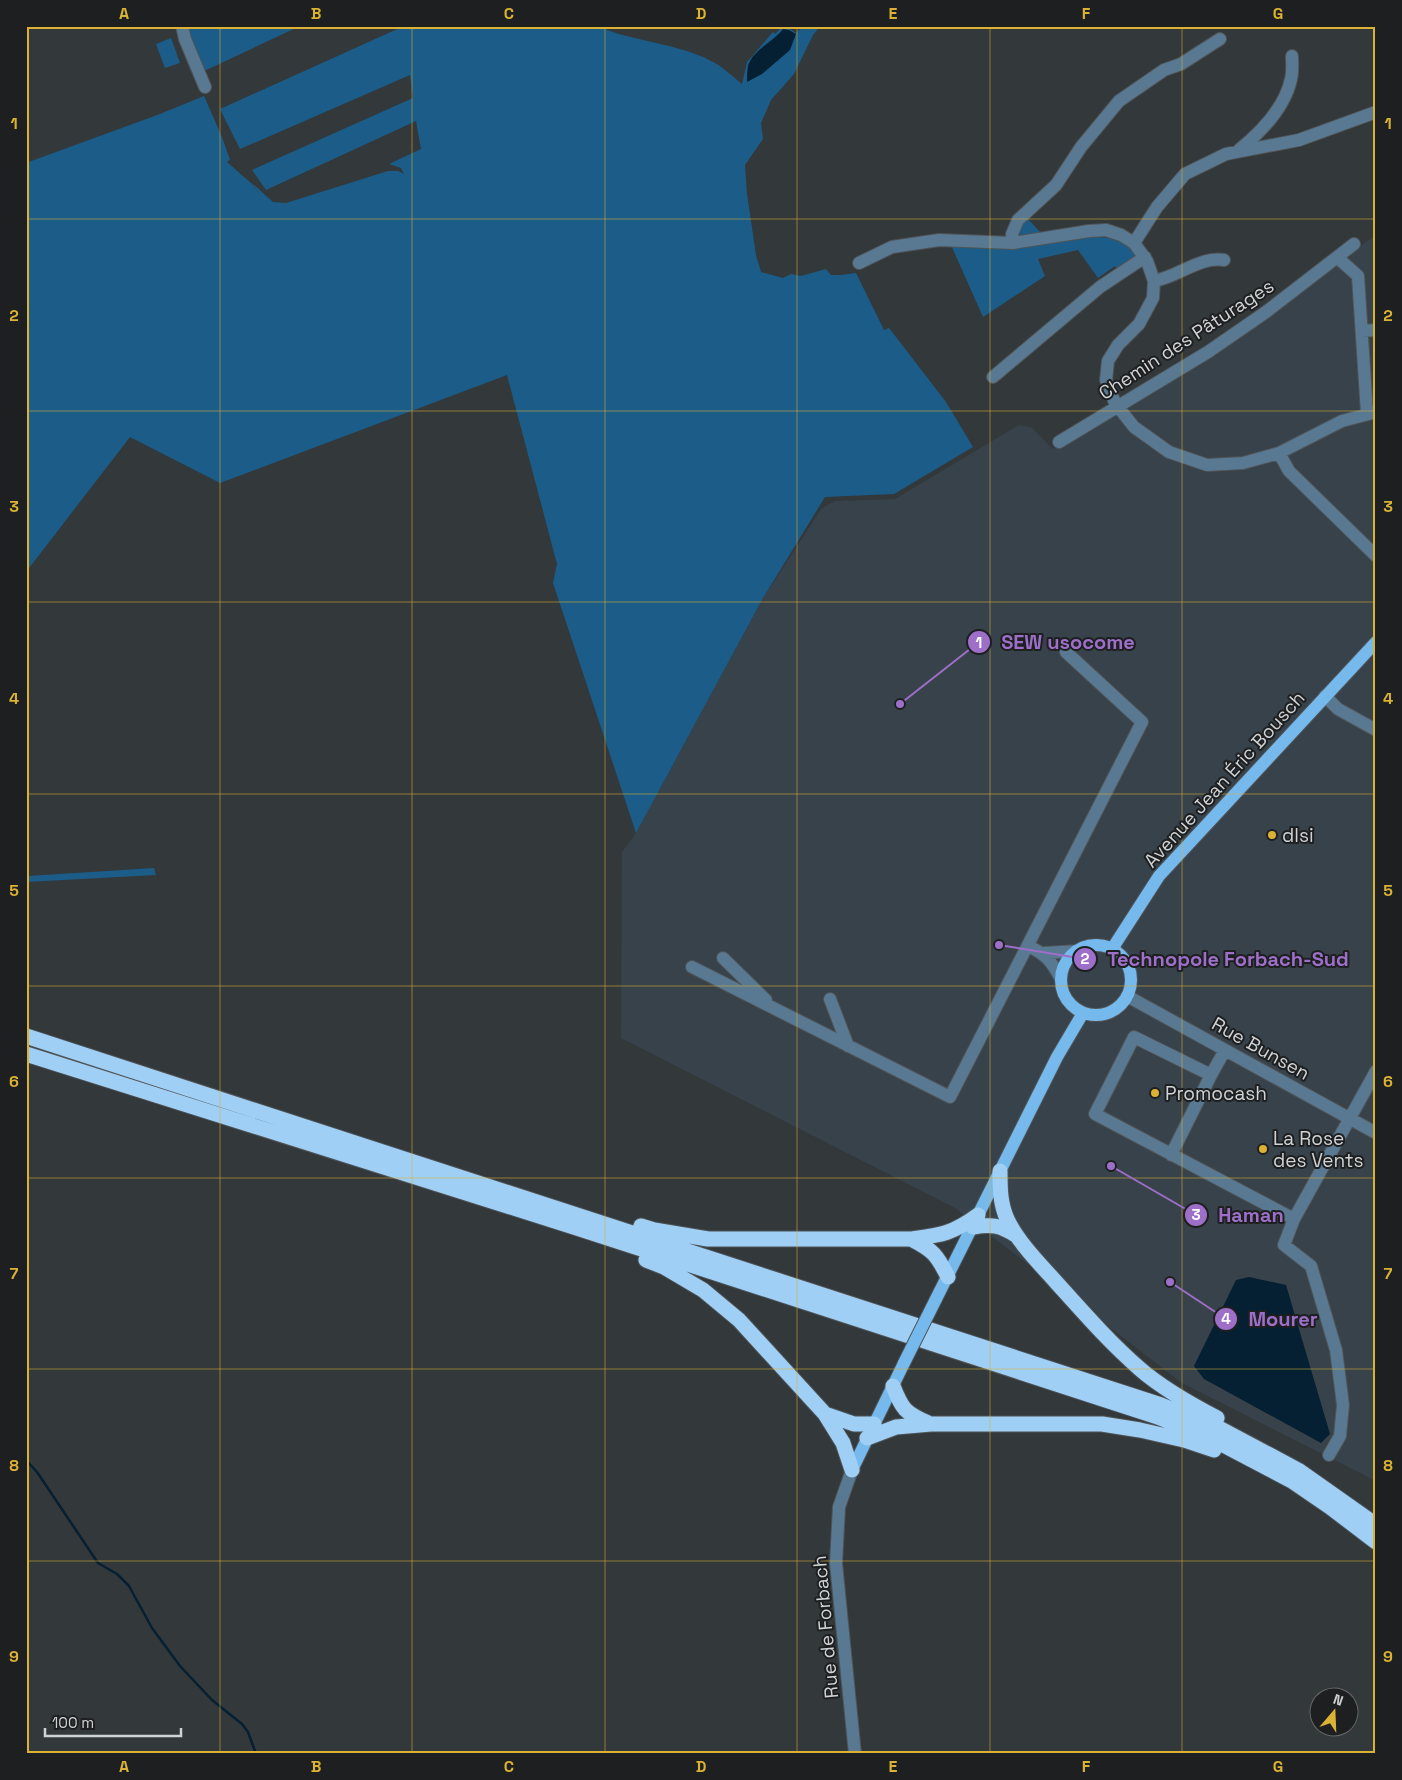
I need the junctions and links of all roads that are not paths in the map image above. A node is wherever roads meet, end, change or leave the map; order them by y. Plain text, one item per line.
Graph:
1 (182, 26) edge
2 (1220, 39) dead end
3 (1292, 56) dead end
4 (205, 87) dead end
5 (1376, 112) edge
6 (1238, 151) junction
7 (1013, 243) junction
8 (1134, 243) junction
9 (1354, 244) dead end
10 (1145, 257) junction
11 (1338, 258) junction
12 (1224, 260) dead end
13 (859, 263) dead end
14 (1154, 280) junction
15 (1376, 330) edge
16 (1362, 331) junction
17 (993, 376) dead end
18 (1117, 406) junction
19 (1372, 413) edge
20 (1059, 442) dead end
21 (1279, 453) junction
22 (1376, 556) edge
23 (1376, 642) edge
24 (1066, 652) dead end
25 (1325, 696) junction
26 (1376, 730) edge
27 (1028, 946) junction
28 (1112, 949) junction
29 (1078, 951) junction
30 (1043, 953) junction
31 (724, 958) dead end
32 (692, 967) dead end
33 (1061, 979) junction
34 (1127, 996) junction
35 (830, 999) dead end
36 (775, 1009) junction
37 (1083, 1013) junction
38 (26, 1036) edge
39 (848, 1046) junction
40 (1225, 1050) junction
41 (26, 1054) edge
42 (1376, 1070) edge
43 (1211, 1075) junction
44 (1350, 1118) junction
45 (1376, 1133) edge
46 (1171, 1155) junction
47 (1000, 1171) junction
48 (520, 1197) junction
49 (1294, 1219) junction
50 (975, 1221) junction
51 (577, 1228) junction
52 (1017, 1236) junction
53 (911, 1239) junction
54 (948, 1277) junction
55 (893, 1386) junction
56 (824, 1414) junction
57 (874, 1424) junction
58 (931, 1424) junction
59 (867, 1438) junction
60 (1329, 1455) dead end
61 (852, 1470) junction
62 (1295, 1475) junction
63 (1376, 1525) edge
64 (1376, 1542) edge
65 (855, 1754) edge

1 - 4 street
2 - 7 street
3 - 6 street
5 - 6 street
6 - 8 street
7 - 8 street
7 - 13 street
8 - 10 street
9 - 11 street, Chemin des Pâturages
10 - 14 street
10 - 17 street
11 - 16 street
11 - 18 street, Chemin des Pâturages
12 - 14 street
14 - 18 street
15 - 16 street
16 - 19 street
18 - 20 street, Chemin des Pâturages
18 - 21 street
19 - 21 street
21 - 22 street
23 - 25 main road, Avenue Jean Éric Bousch
24 - 27 street
25 - 26 street
25 - 28 main road, Avenue Jean Éric Bousch
27 - 30 street
27 - 39 street
28 - 29 main road
28 - 34 main road
29 - 30 street
29 - 33 main road
30 - 33 street
31 - 36 street
32 - 36 street
33 - 37 main road
34 - 37 main road
34 - 40 street, Rue Bunsen
35 - 39 street
36 - 39 street
37 - 47 main road
38 - 48 highway
40 - 43 street
40 - 44 street, Rue Bunsen
41 - 51 highway
42 - 44 street
43 - 46 street
43 - 46 street
44 - 45 street, Rue Bunsen
44 - 49 street
46 - 49 street
47 - 50 main road
47 - 52 highway
48 - 53 highway
48 - 62 highway
49 - 60 street
50 - 52 highway
50 - 53 highway
50 - 54 main road
51 - 56 highway
51 - 62 highway
52 - 62 highway
53 - 54 highway
54 - 55 main road, bridge
55 - 57 main road
55 - 58 highway
56 - 57 highway
56 - 61 highway
57 - 59 main road
58 - 59 highway
58 - 62 highway
59 - 61 main road
61 - 65 street, Rue de Forbach
62 - 63 highway
62 - 64 highway

